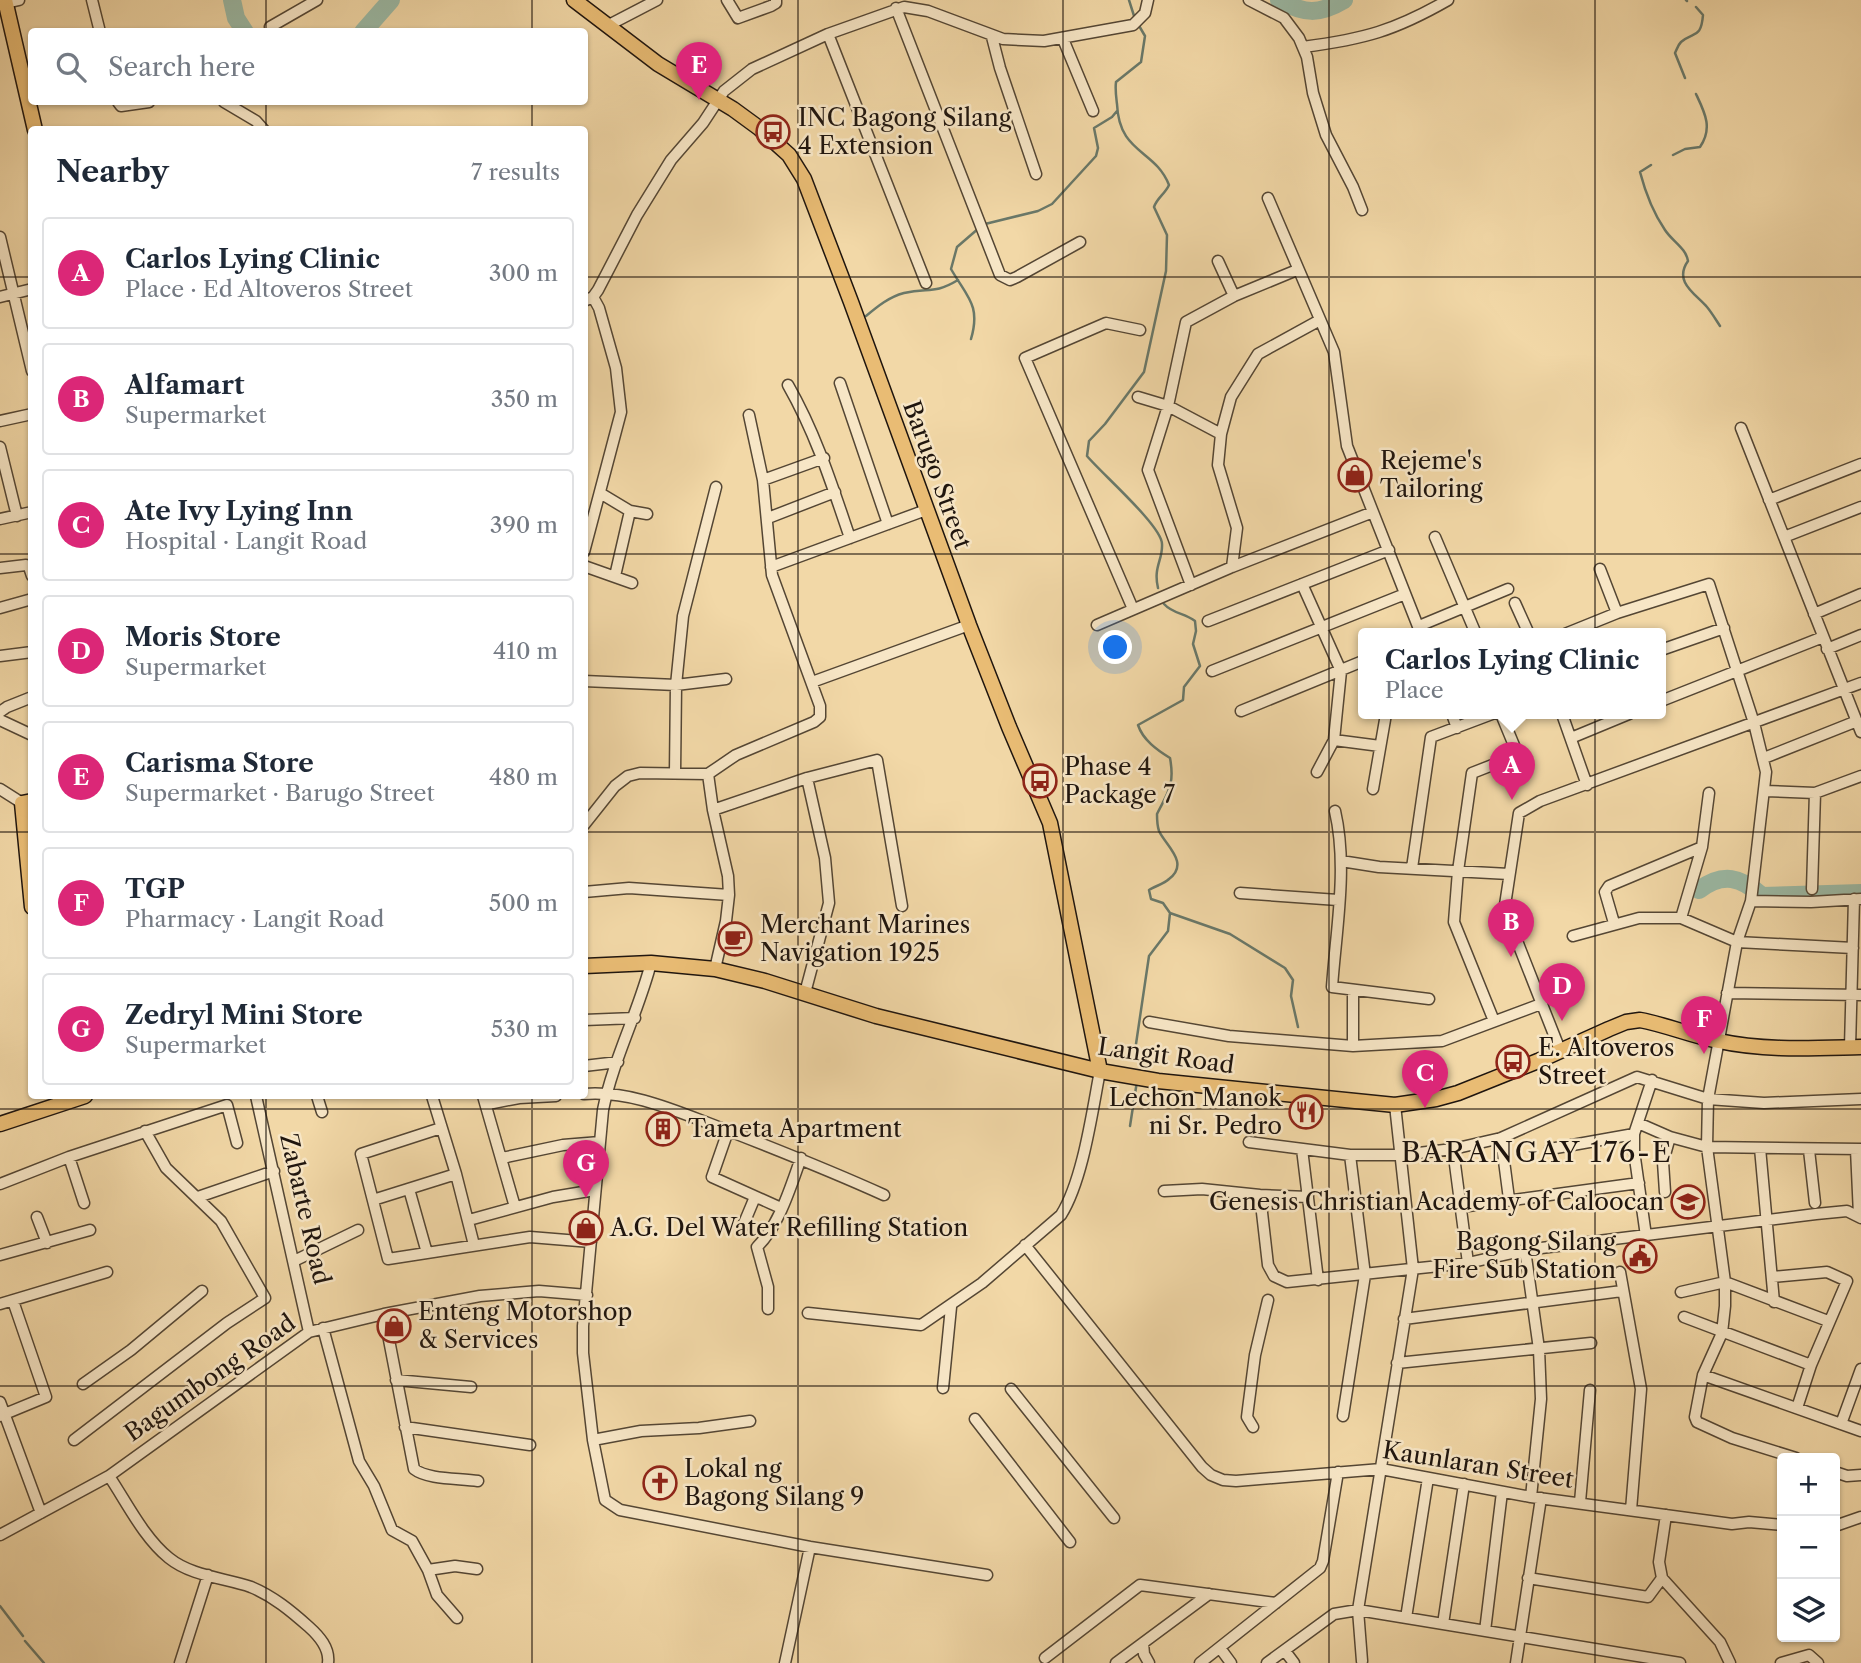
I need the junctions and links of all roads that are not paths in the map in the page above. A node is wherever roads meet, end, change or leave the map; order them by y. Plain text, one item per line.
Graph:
1 (92, 0) edge
2 (317, 0) edge
3 (574, 0) edge
4 (657, 0) edge
5 (727, 0) edge
6 (776, 0) edge
7 (1147, 0) edge
8 (1249, 0) edge
9 (1448, 0) edge
10 (10, 1) edge
11 (896, 8) junction
12 (607, 26) junction
13 (270, 27) dead end
14 (99, 28) edge
15 (828, 34) junction
16 (992, 37) junction
17 (1063, 39) junction
18 (1303, 47) junction
19 (28, 90) edge
20 (718, 99) junction
21 (31, 105) edge
22 (229, 105) edge
23 (1093, 110) dead end
24 (35, 126) edge
25 (260, 126) edge
26 (1036, 174) dead end
27 (1268, 198) dead end
28 (1362, 210) dead end
29 (0, 237) edge
30 (1080, 242) dead end
31 (1218, 261) dead end
32 (1297, 270) junction
33 (926, 283) dead end
34 (28, 290) edge
35 (13, 294) junction
36 (1234, 296) junction
37 (0, 297) edge
38 (589, 299) edge
39 (1320, 320) junction
40 (1140, 330) dead end
41 (28, 355) edge
42 (840, 383) dead end
43 (788, 385) dead end
44 (1138, 397) dead end
45 (1168, 406) junction
46 (28, 415) edge
47 (749, 415) dead end
48 (0, 421) edge
49 (1741, 428) dead end
50 (1221, 434) junction
51 (0, 447) edge
52 (824, 458) junction
53 (1861, 464) edge
54 (763, 480) junction
55 (716, 487) dead end
56 (835, 492) junction
57 (600, 493) junction
58 (1769, 500) junction
59 (1861, 507) edge
60 (926, 510) junction
61 (629, 511) junction
62 (1373, 512) junction
63 (28, 513) edge
64 (647, 513) dead end
65 (17, 516) junction
66 (768, 518) junction
67 (0, 519) edge
68 (888, 524) junction
69 (588, 537) edge
70 (1435, 537) dead end
71 (1784, 537) junction
72 (850, 538) junction
73 (1389, 550) junction
74 (28, 566) edge
75 (588, 567) edge
76 (771, 567) junction
77 (1233, 567) junction
78 (0, 568) edge
79 (1600, 569) dead end
80 (615, 576) junction
81 (632, 583) dead end
82 (1302, 584) junction
83 (1191, 585) junction
84 (1508, 589) dead end
85 (1405, 594) junction
86 (1861, 594) edge
87 (28, 600) edge
88 (1515, 603) dead end
89 (1465, 606) junction
90 (0, 608) edge
91 (1133, 609) junction
92 (1617, 613) junction
93 (1814, 614) junction
94 (1208, 621) dead end
95 (969, 625) junction
96 (1097, 625) dead end
97 (1321, 628) junction
98 (1419, 628) edge
99 (1424, 628) edge
100 (1474, 628) edge
101 (1526, 628) edge
102 (1580, 628) edge
103 (1724, 628) junction
104 (1861, 635) edge
105 (1823, 637) junction
106 (1666, 648) edge
107 (1827, 649) junction
108 (28, 652) edge
109 (0, 656) edge
110 (1358, 663) edge
111 (1737, 670) junction
112 (1212, 671) dead end
113 (1341, 671) junction
114 (726, 679) dead end
115 (588, 681) edge
116 (812, 682) junction
117 (1861, 683) edge
118 (676, 685) junction
119 (1844, 690) junction
120 (28, 699) edge
121 (1666, 699) edge
122 (1241, 711) dead end
123 (0, 712) edge
124 (1385, 719) edge
125 (1454, 719) edge
126 (1480, 719) edge
127 (1503, 719) edge
128 (1564, 719) edge
129 (1617, 719) edge
130 (0, 720) edge
131 (1754, 723) junction
132 (1457, 728) junction
133 (1860, 728) edge
134 (28, 733) edge
135 (1571, 738) junction
136 (1334, 740) junction
137 (1380, 746) junction
138 (1764, 758) junction
139 (1317, 772) dead end
140 (675, 773) junction
141 (708, 774) junction
142 (1861, 776) edge
143 (807, 778) junction
144 (1587, 785) junction
145 (0, 789) edge
146 (1373, 789) dead end
147 (1765, 792) junction
148 (1709, 793) dead end
149 (1815, 793) junction
150 (27, 802) edge
151 (713, 810) junction
152 (1335, 811) dead end
153 (588, 820) edge
154 (28, 823) edge
155 (1702, 847) junction
156 (1341, 861) junction
157 (1412, 868) junction
158 (1458, 871) junction
159 (1509, 874) junction
160 (1812, 889) dead end
161 (588, 892) edge
162 (1240, 893) dead end
163 (729, 895) junction
164 (1857, 899) edge
165 (1338, 900) junction
166 (1751, 901) junction
167 (902, 906) dead end
168 (1681, 918) junction
169 (1614, 923) junction
170 (1573, 936) dead end
171 (1737, 942) junction
172 (1853, 948) junction
173 (651, 963) junction
174 (588, 966) edge
175 (715, 969) junction
176 (1353, 990) junction
177 (805, 993) junction
178 (1727, 993) junction
179 (1856, 995) edge
180 (1429, 999) dead end
181 (1542, 1004) junction
182 (635, 1018) junction
183 (588, 1020) edge
184 (1494, 1021) junction
185 (1149, 1022) dead end
186 (1718, 1041) junction
187 (1353, 1046) junction
188 (1856, 1047) edge
189 (1560, 1050) junction
190 (618, 1062) junction
191 (588, 1066) edge
192 (1100, 1071) junction
193 (1652, 1080) junction
194 (607, 1093) junction
195 (588, 1094) edge
196 (70, 1099) edge
197 (257, 1099) edge
198 (318, 1099) edge
199 (436, 1099) edge
200 (1707, 1099) junction
201 (1861, 1099) edge
202 (486, 1100) edge
203 (1395, 1105) junction
204 (322, 1112) dead end
205 (0, 1124) edge
206 (441, 1128) junction
207 (1636, 1129) junction
208 (145, 1131) junction
209 (728, 1131) junction
210 (1670, 1137) junction
211 (1501, 1138) junction
212 (600, 1142) junction
213 (1250, 1142) dead end
214 (237, 1143) dead end
215 (1707, 1147) junction
216 (1302, 1149) junction
217 (1454, 1149) junction
218 (1550, 1149) dead end
219 (1760, 1149) junction
220 (1859, 1149) edge
221 (1809, 1150) junction
222 (1350, 1155) junction
223 (1401, 1155) junction
224 (69, 1157) junction
225 (502, 1158) junction
226 (801, 1158) junction
227 (274, 1171) junction
228 (456, 1174) junction
229 (0, 1184) edge
230 (1639, 1184) junction
231 (409, 1189) junction
232 (595, 1190) junction
233 (1164, 1191) dead end
234 (1665, 1192) dead end
235 (884, 1195) dead end
236 (1260, 1195) junction
237 (198, 1197) junction
238 (755, 1197) junction
239 (1308, 1197) junction
240 (1509, 1199) junction
241 (373, 1200) junction
242 (84, 1203) dead end
243 (1815, 1203) dead end
244 (515, 1207) junction
245 (1461, 1207) junction
246 (780, 1208) junction
247 (37, 1217) dead end
248 (1860, 1217) edge
249 (469, 1220) junction
250 (1768, 1220) junction
251 (1716, 1227) junction
252 (742, 1228) dead end
253 (90, 1230) dead end
254 (358, 1230) dead end
255 (1646, 1236) junction
256 (591, 1242) junction
257 (47, 1243) junction
258 (474, 1245) junction
259 (1025, 1245) junction
260 (1525, 1250) junction
261 (427, 1253) junction
262 (0, 1255) edge
263 (294, 1261) junction
264 (1468, 1263) junction
265 (1413, 1269) junction
266 (107, 1272) dead end
267 (1620, 1272) dead end
268 (1364, 1275) junction
269 (1773, 1277) junction
270 (1318, 1280) junction
271 (1726, 1282) junction
272 (202, 1291) dead end
273 (1622, 1291) junction
274 (1681, 1292) dead end
275 (587, 1295) junction
276 (1268, 1300) dead end
277 (13, 1301) junction
278 (1774, 1302) junction
279 (1532, 1303) junction
280 (0, 1304) edge
281 (951, 1307) junction
282 (768, 1309) dead end
283 (808, 1313) dead end
284 (384, 1314) junction
285 (1684, 1317) dead end
286 (1404, 1320) junction
287 (1828, 1321) junction
288 (323, 1328) junction
289 (309, 1332) junction
290 (1722, 1333) junction
291 (1591, 1343) dead end
292 (1539, 1349) junction
293 (1397, 1363) junction
294 (1811, 1365) junction
295 (1861, 1369) edge
296 (1703, 1375) junction
297 (396, 1380) junction
298 (83, 1384) dead end
299 (471, 1387) dead end
300 (943, 1388) dead end
301 (1011, 1389) dead end
302 (1590, 1390) dead end
303 (0, 1402) edge
304 (1797, 1408) junction
305 (2, 1415) edge
306 (1343, 1416) dead end
307 (975, 1419) dead end
308 (750, 1421) dead end
309 (1841, 1424) junction
310 (405, 1427) junction
311 (1253, 1427) dead end
312 (1861, 1431) edge
313 (74, 1440) dead end
314 (593, 1440) junction
315 (530, 1445) dead end
316 (1780, 1453) edge
317 (1381, 1469) junction
318 (1338, 1472) junction
319 (1840, 1474) edge
320 (1861, 1475) edge
321 (108, 1476) junction
322 (1428, 1478) junction
323 (478, 1480) dead end
324 (1464, 1484) junction
325 (1502, 1492) junction
326 (1536, 1497) junction
327 (1580, 1502) junction
328 (1631, 1510) junction
329 (41, 1513) junction
330 (1666, 1515) junction
331 (1861, 1517) edge
332 (1114, 1518) dead end
333 (1840, 1524) edge
334 (1777, 1525) edge
335 (0, 1535) edge
336 (1070, 1542) dead end
337 (810, 1547) junction
338 (477, 1569) dead end
339 (428, 1570) junction
340 (208, 1575) junction
341 (987, 1575) dead end
342 (1528, 1578) junction
343 (1662, 1578) junction
344 (1209, 1594) junction
345 (1276, 1603) junction
346 (1359, 1610) junction
347 (457, 1618) dead end
348 (1406, 1618) junction
349 (1443, 1624) junction
350 (1485, 1631) junction
351 (1520, 1637) junction
352 (1143, 1643) junction
353 (1220, 1648) junction
354 (1285, 1651) junction
355 (1045, 1658) dead end
356 (1650, 1661) edge
357 (1364, 1662) edge
358 (180, 1663) edge
359 (328, 1663) edge
360 (785, 1663) edge
361 (1116, 1663) edge
362 (1149, 1663) edge
363 (1200, 1663) edge
364 (1231, 1663) edge
365 (1267, 1663) edge
366 (1294, 1663) edge
367 (1516, 1663) edge
368 (1680, 1663) edge
369 (1730, 1663) edge
370 (1781, 1663) edge
371 (1818, 1663) edge

1 - 14 street
2 - 13 street
3 - 12 main road, Barugo Street
4 - 12 street
5 - 6 street
7 - 17 street
8 - 18 street
9 - 18 street
10 - 19 main road
11 - 15 street
11 - 16 street
11 - 30 street
12 - 20 main road, Barugo Street
15 - 20 street
15 - 33 street
16 - 17 street
16 - 26 street
17 - 23 street
18 - 28 street
20 - 38 street
20 - 60 main road, Barugo Street
21 - 24 main road
22 - 25 street
27 - 32 street
29 - 35 street
31 - 36 street
32 - 36 street
32 - 39 street
34 - 35 street
35 - 37 street
35 - 41 street
36 - 45 street
38 - 57 street
39 - 50 street
39 - 62 street
40 - 91 street
42 - 68 street
43 - 52 street
44 - 45 street
45 - 50 street
45 - 83 street
46 - 48 street
47 - 54 street
49 - 58 street
50 - 77 street
51 - 65 street
52 - 54 street
52 - 56 street
53 - 58 street
54 - 66 street
55 - 118 street
56 - 66 street
56 - 72 street
57 - 61 street
57 - 69 street
58 - 71 street
59 - 71 street
60 - 68 street
60 - 95 main road, Barugo Street
61 - 64 street
61 - 80 street
62 - 73 street
62 - 77 street
63 - 65 street
65 - 67 street
66 - 76 street
68 - 72 street
70 - 89 street
71 - 93 street
72 - 76 street
73 - 82 street
73 - 85 street
74 - 78 street
75 - 80 street
76 - 116 street
77 - 83 street
79 - 92 street
80 - 81 street
82 - 94 street
82 - 97 street
83 - 91 street
84 - 89 street
85 - 97 street
85 - 98 street
86 - 93 street
87 - 90 street
88 - 101 street
89 - 99 street
89 - 100 street
91 - 96 street
92 - 102 street
92 - 103 street
93 - 105 street
95 - 116 street
95 - 192 main road, Barugo Street
97 - 112 street
97 - 113 street
103 - 106 street
103 - 111 street
104 - 107 street
105 - 107 street
105 - 111 street
107 - 119 street
108 - 109 street
110 - 113 street
111 - 121 street
111 - 131 street
113 - 122 street
113 - 136 street
114 - 118 street
115 - 118 street
116 - 141 street
117 - 119 street
118 - 140 street
119 - 131 street
119 - 133 street
120 - 123 street
124 - 137 street
125 - 132 street
126 - 132 street
127 - 158 street
128 - 135 street
129 - 135 street
130 - 134 street
131 - 138 street
131 - 144 street
132 - 157 street
133 - 138 street
135 - 144 street
136 - 137 street
136 - 139 street
137 - 146 street
138 - 147 street
140 - 141 street
140 - 153 street
141 - 151 street
142 - 149 street
143 - 151 street
143 - 167 street
143 - 177 street
144 - 159 street
145 - 150 street
147 - 149 street
147 - 166 street
148 - 155 street
149 - 160 street
150 - 154 main road
151 - 163 street
152 - 156 street
155 - 168 street
155 - 169 street
156 - 157 street
156 - 165 street
157 - 158 street
158 - 159 street
158 - 184 street
159 - 181 street
161 - 163 street
162 - 165 street
163 - 175 street
164 - 166 street
164 - 172 street
165 - 176 street
166 - 171 street
168 - 169 street
168 - 171 street
169 - 170 street
171 - 172 street
171 - 178 street
172 - 179 street
173 - 174 main road, Langit Road
173 - 175 main road, Langit Road
173 - 182 street
175 - 177 main road, Langit Road
176 - 180 street
176 - 187 street
177 - 192 main road, Langit Road
178 - 179 street
178 - 186 street
179 - 188 street
181 - 184 street
181 - 189 street
182 - 183 street
182 - 190 street
184 - 187 street
185 - 187 street
186 - 188 main road, Langit Road
186 - 189 main road, Langit Road
186 - 200 street
189 - 203 main road, Langit Road
190 - 191 street
190 - 194 street
192 - 203 main road, Langit Road
192 - 259 street
193 - 200 street
193 - 207 street
193 - 211 street
194 - 195 street
194 - 209 street
194 - 212 street
196 - 205 main road
197 - 227 street, Zabarte Road
198 - 204 street
199 - 206 street
200 - 201 street
200 - 215 street
202 - 225 street
203 - 223 street
206 - 228 street
206 - 241 street
207 - 210 street
207 - 218 street
207 - 230 street
208 - 214 street
208 - 224 street
208 - 237 street
209 - 226 street
209 - 238 street
210 - 215 street
210 - 234 street
211 - 217 street
211 - 240 street
212 - 225 street
212 - 232 street
213 - 216 street
215 - 219 street
215 - 251 street
216 - 222 street
216 - 239 street
217 - 223 street
217 - 245 street
219 - 221 street
219 - 250 street
220 - 221 street
220 - 248 street
221 - 243 street
222 - 223 street
222 - 268 street
223 - 265 street
224 - 229 street
224 - 242 street
225 - 244 street
226 - 235 street
226 - 246 street
227 - 237 street
227 - 263 street, Zabarte Road
228 - 231 street
228 - 249 street
230 - 240 street
230 - 255 street
231 - 241 street
231 - 261 street
232 - 244 street
232 - 256 street
233 - 236 street
236 - 239 street
236 - 270 street
237 - 313 street
238 - 246 street
238 - 252 street
239 - 270 street
240 - 245 street
241 - 261 street
244 - 249 street
245 - 264 street
246 - 282 street
247 - 257 street
248 - 250 street
249 - 258 street
250 - 251 street
250 - 269 street
251 - 255 street
251 - 271 street
253 - 257 street
254 - 263 street
255 - 260 street
256 - 258 street
256 - 275 street
257 - 262 street
258 - 261 street
259 - 281 street
259 - 318 street, Kaunlaran Street
260 - 264 street
260 - 279 street
263 - 289 street, Zabarte Road
264 - 265 street
265 - 268 street
265 - 286 street
266 - 277 street
267 - 273 street
268 - 270 street
268 - 306 street
269 - 278 street
269 - 287 street
271 - 274 street
271 - 278 street
271 - 290 street
272 - 298 street
273 - 279 street
273 - 328 street
275 - 284 street, Bagumbong Road
275 - 314 street
276 - 311 street
277 - 280 street
277 - 305 street
278 - 287 street
279 - 286 street
279 - 292 street
281 - 283 street
281 - 300 street
284 - 288 street, Bagumbong Road
284 - 297 street
285 - 290 street
286 - 293 street
287 - 294 street
288 - 289 street, Bagumbong Road
288 - 339 street
289 - 321 street, Bagumbong Road
290 - 294 street
290 - 296 street
291 - 292 street
292 - 293 street
292 - 326 street
293 - 317 street
294 - 304 street
295 - 309 street
296 - 304 street
296 - 316 street
297 - 299 street
297 - 310 street
301 - 332 street
302 - 327 street
303 - 305 street
304 - 309 street
305 - 329 street
307 - 336 street
308 - 314 street
309 - 312 street
310 - 315 street
310 - 323 street
314 - 337 street
317 - 318 street, Kaunlaran Street
317 - 322 street, Kaunlaran Street
317 - 346 street
318 - 345 street
319 - 320 street
321 - 329 street, Bagumbong Road
321 - 340 street
322 - 324 street, Kaunlaran Street
322 - 348 street
324 - 325 street, Kaunlaran Street
324 - 349 street
325 - 326 street, Kaunlaran Street
325 - 350 street
326 - 327 street, Kaunlaran Street
326 - 342 street
327 - 328 street, Kaunlaran Street
328 - 330 street, Kaunlaran Street
329 - 335 street, Bagumbong Road
330 - 334 street, Kaunlaran Street
330 - 343 street
331 - 333 street
337 - 341 street
337 - 360 street
338 - 339 street
339 - 347 street
340 - 358 street
340 - 359 street
342 - 343 street
342 - 351 street
343 - 369 street
344 - 345 street
344 - 352 street
344 - 355 street
345 - 353 street
346 - 348 street
346 - 354 street
346 - 357 street
348 - 349 street
349 - 350 street
350 - 351 street
351 - 356 street
351 - 367 street
352 - 361 street
352 - 362 street
353 - 363 street
353 - 364 street
354 - 365 street
354 - 366 street
356 - 368 street
370 - 371 street

